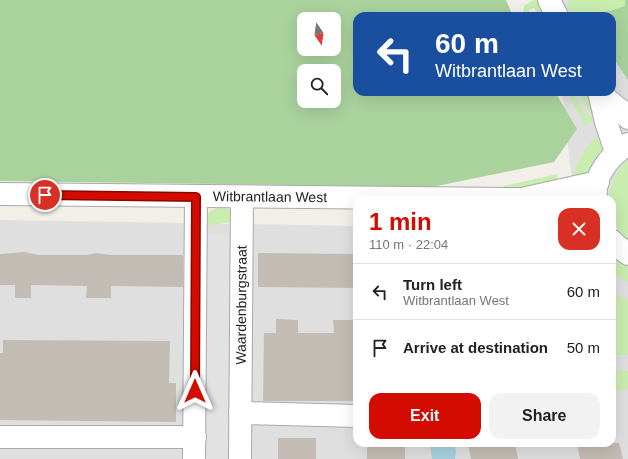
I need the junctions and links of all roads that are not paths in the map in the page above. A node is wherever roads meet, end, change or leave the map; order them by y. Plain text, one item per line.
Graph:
1 (549, 0) edge
2 (555, 12) edge
3 (600, 96) edge
4 (604, 96) edge
5 (628, 118) edge
6 (622, 148) edge
7 (597, 190) edge
8 (0, 194) edge
9 (555, 195) edge
10 (196, 197) junction
11 (242, 197) junction
12 (353, 198) edge
13 (616, 245) edge
14 (628, 254) edge
15 (240, 413) junction
16 (353, 416) edge
17 (0, 437) edge
18 (195, 438) junction
19 (194, 459) edge
20 (240, 459) edge

1 - 2 street
3 - 6 street
4 - 5 street
6 - 7 street
7 - 9 street
8 - 10 street, Witbrantlaan West
10 - 11 street, Witbrantlaan West
10 - 18 street
11 - 12 street, Witbrantlaan West
11 - 15 street, Waardenburgstraat
13 - 14 street
15 - 16 street
15 - 20 street, Waardenburgstraat
17 - 18 street
18 - 19 street

